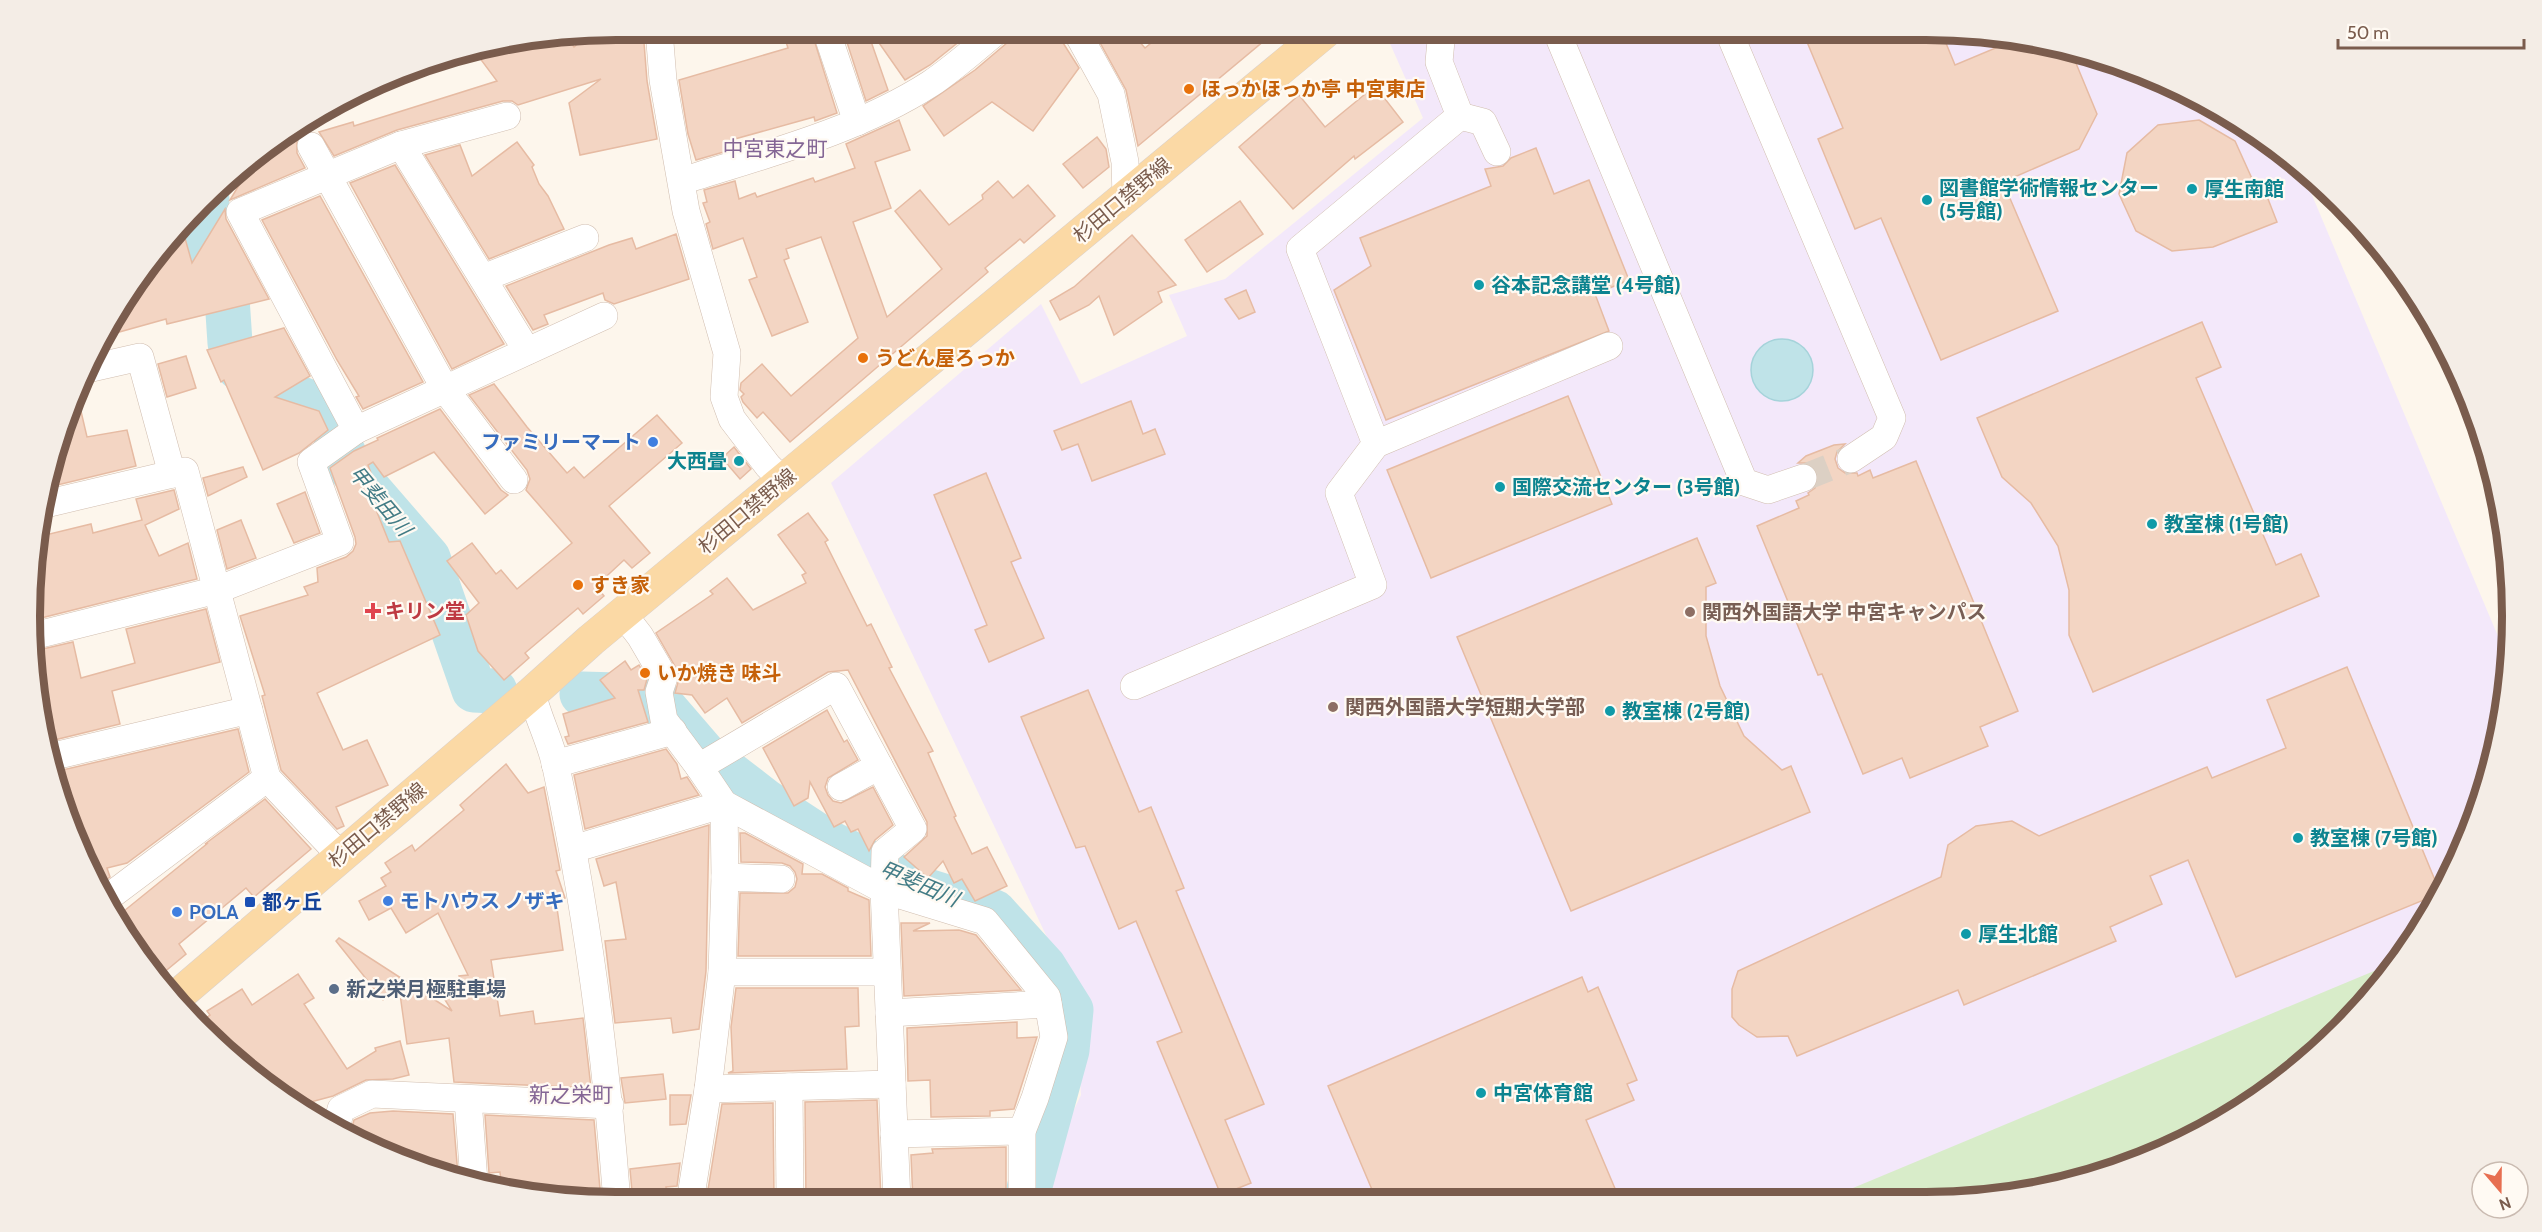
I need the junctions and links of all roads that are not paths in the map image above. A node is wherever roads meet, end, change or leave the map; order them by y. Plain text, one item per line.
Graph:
1 (660, 40) edge
2 (829, 40) edge
3 (986, 40) edge
4 (1083, 40) edge
5 (1315, 40) edge
6 (1441, 40) edge
7 (1560, 40) edge
8 (1732, 40) edge
9 (507, 116) dead end
10 (1460, 116) junction
11 (857, 122) junction
12 (401, 145) junction
13 (311, 146) dead end
14 (1497, 152) dead end
15 (327, 174) junction
16 (682, 181) junction
17 (1126, 197) junction
18 (585, 238) dead end
19 (483, 278) junction
20 (604, 316) dead end
21 (1609, 346) dead end
22 (527, 351) junction
23 (97, 367) edge
24 (445, 389) junction
25 (347, 437) junction
26 (1376, 444) junction
27 (1851, 459) tunnel mouth
28 (172, 474) junction
29 (1803, 478) tunnel mouth
30 (514, 480) dead end
31 (783, 481) junction
32 (52, 502) edge
33 (217, 590) junction
34 (623, 614) junction
35 (41, 634) edge
36 (1134, 686) dead end
37 (532, 693) junction
38 (249, 710) junction
39 (668, 725) junction
40 (58, 755) edge
41 (706, 763) junction
42 (555, 764) junction
43 (879, 765) junction
44 (267, 778) junction
45 (841, 787) dead end
46 (724, 804) junction
47 (573, 849) junction
48 (340, 855) junction
49 (725, 877) junction
50 (781, 879) dead end
51 (884, 887) junction
52 (113, 894) edge
53 (722, 972) junction
54 (887, 972) junction
55 (181, 993) edge
56 (1048, 1004) junction
57 (889, 1013) junction
58 (892, 1084) junction
59 (789, 1087) junction
60 (708, 1089) junction
61 (468, 1099) junction
62 (610, 1105) junction
63 (338, 1120) edge
64 (1022, 1131) junction
65 (894, 1134) junction
66 (473, 1173) edge
67 (616, 1192) edge
68 (692, 1192) edge
69 (790, 1192) edge
70 (897, 1192) edge
71 (1022, 1192) edge

1 - 16 street
2 - 11 street
3 - 11 street
4 - 17 street
5 - 17 main road, 杉田口禁野線
6 - 10 street
7 - 29 street
8 - 27 street
9 - 12 street
10 - 14 street
10 - 26 street
11 - 16 street
12 - 15 street
12 - 19 street
13 - 15 street
15 - 24 street
15 - 25 street
16 - 31 street
17 - 31 main road, 杉田口禁野線
18 - 19 street
19 - 22 street
20 - 22 street
21 - 26 street
22 - 24 street
23 - 28 street
24 - 25 street
24 - 30 street
25 - 33 street
26 - 36 street
28 - 32 street
28 - 33 street
31 - 34 main road, 杉田口禁野線
33 - 35 street
33 - 38 street
34 - 37 main road, 杉田口禁野線
34 - 39 street
37 - 42 street
37 - 48 main road, 杉田口禁野線
38 - 40 street
38 - 44 street
39 - 41 street
39 - 42 street
41 - 43 street
41 - 46 street
42 - 47 street
43 - 45 street
43 - 51 street
44 - 48 street
44 - 52 street
46 - 47 street
46 - 49 street
46 - 51 street
47 - 62 street
48 - 55 main road, 杉田口禁野線
49 - 50 street
49 - 53 street
51 - 54 street
51 - 56 street
53 - 54 street
53 - 60 street
54 - 57 street
56 - 57 street
56 - 64 street
57 - 58 street
58 - 59 street
58 - 65 street
59 - 60 street
59 - 69 street
60 - 68 street
61 - 62 street
61 - 63 street
61 - 66 street
62 - 67 street
64 - 65 street
64 - 71 street
65 - 70 street

